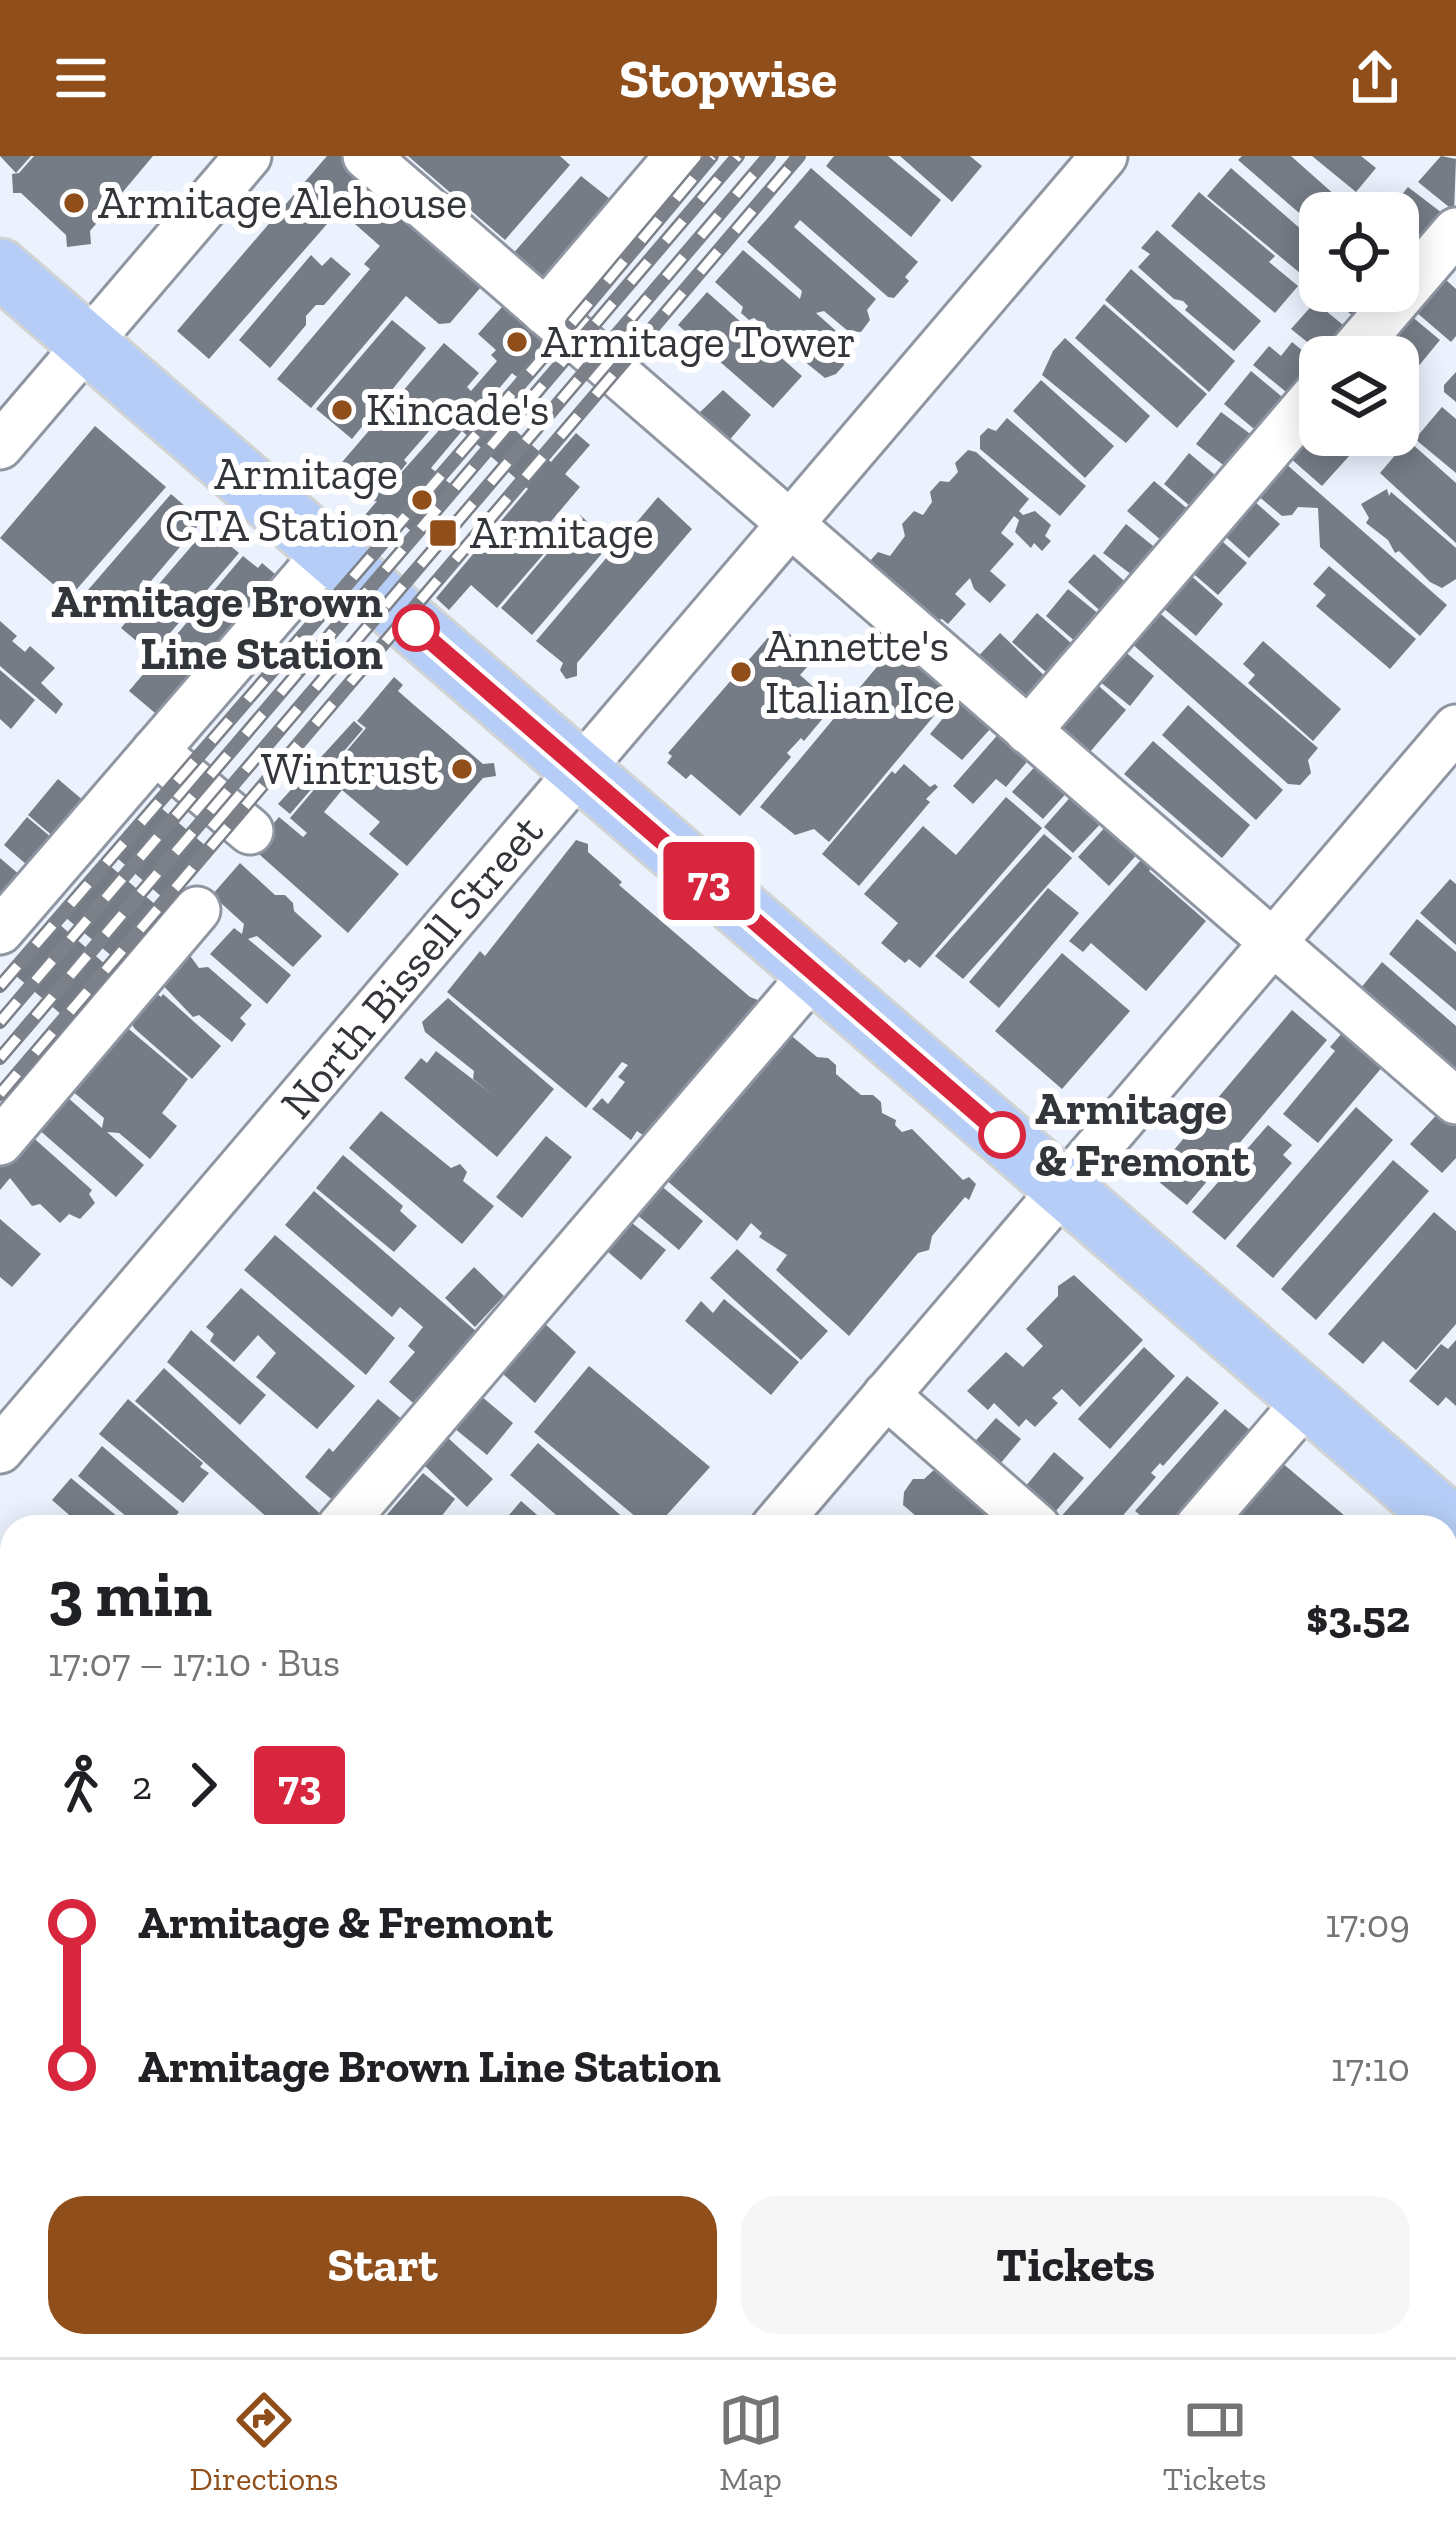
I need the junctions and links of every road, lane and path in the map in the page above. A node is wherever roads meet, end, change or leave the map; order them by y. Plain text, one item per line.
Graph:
1 (248, 156) edge
2 (366, 156) edge
3 (678, 156) edge
4 (1104, 156) edge
5 (1456, 231) edge
6 (0, 268) edge
7 (545, 312) junction
8 (1366, 336) edge
9 (87, 344) junction
10 (1299, 414) edge
11 (0, 446) edge
12 (790, 524) junction
13 (327, 552) junction
14 (1456, 728) edge
15 (1028, 730) junction
16 (155, 751) junction
17 (580, 770) junction
18 (250, 832) dead end
19 (197, 910) dead end
20 (0, 931) edge
21 (1273, 943) junction
22 (814, 973) junction
23 (10, 1094) edge
24 (1456, 1101) edge
25 (0, 1142) edge
26 (1064, 1188) junction
27 (886, 1395) junction
28 (1307, 1399) junction
29 (0, 1450) edge
30 (350, 1515) edge
31 (784, 1515) edge
32 (1023, 1515) edge
33 (1208, 1515) edge
34 (1441, 1515) edge

1 - 9 street
2 - 7 street
3 - 7 street
4 - 12 street, North Bissell Street
5 - 8 street
6 - 9 main road
7 - 12 street
9 - 11 street
9 - 13 main road
10 - 15 street
12 - 15 street
12 - 17 street, North Bissell Street
13 - 16 street
13 - 17 main road
14 - 21 street
15 - 21 street
16 - 18 street
16 - 20 street
17 - 22 main road
17 - 29 street, North Bissell Street
19 - 23 street
21 - 24 street
21 - 26 street
22 - 26 main road
22 - 30 street
23 - 25 street
26 - 27 street
26 - 28 main road
27 - 31 street
27 - 32 street
28 - 33 street
28 - 34 main road

